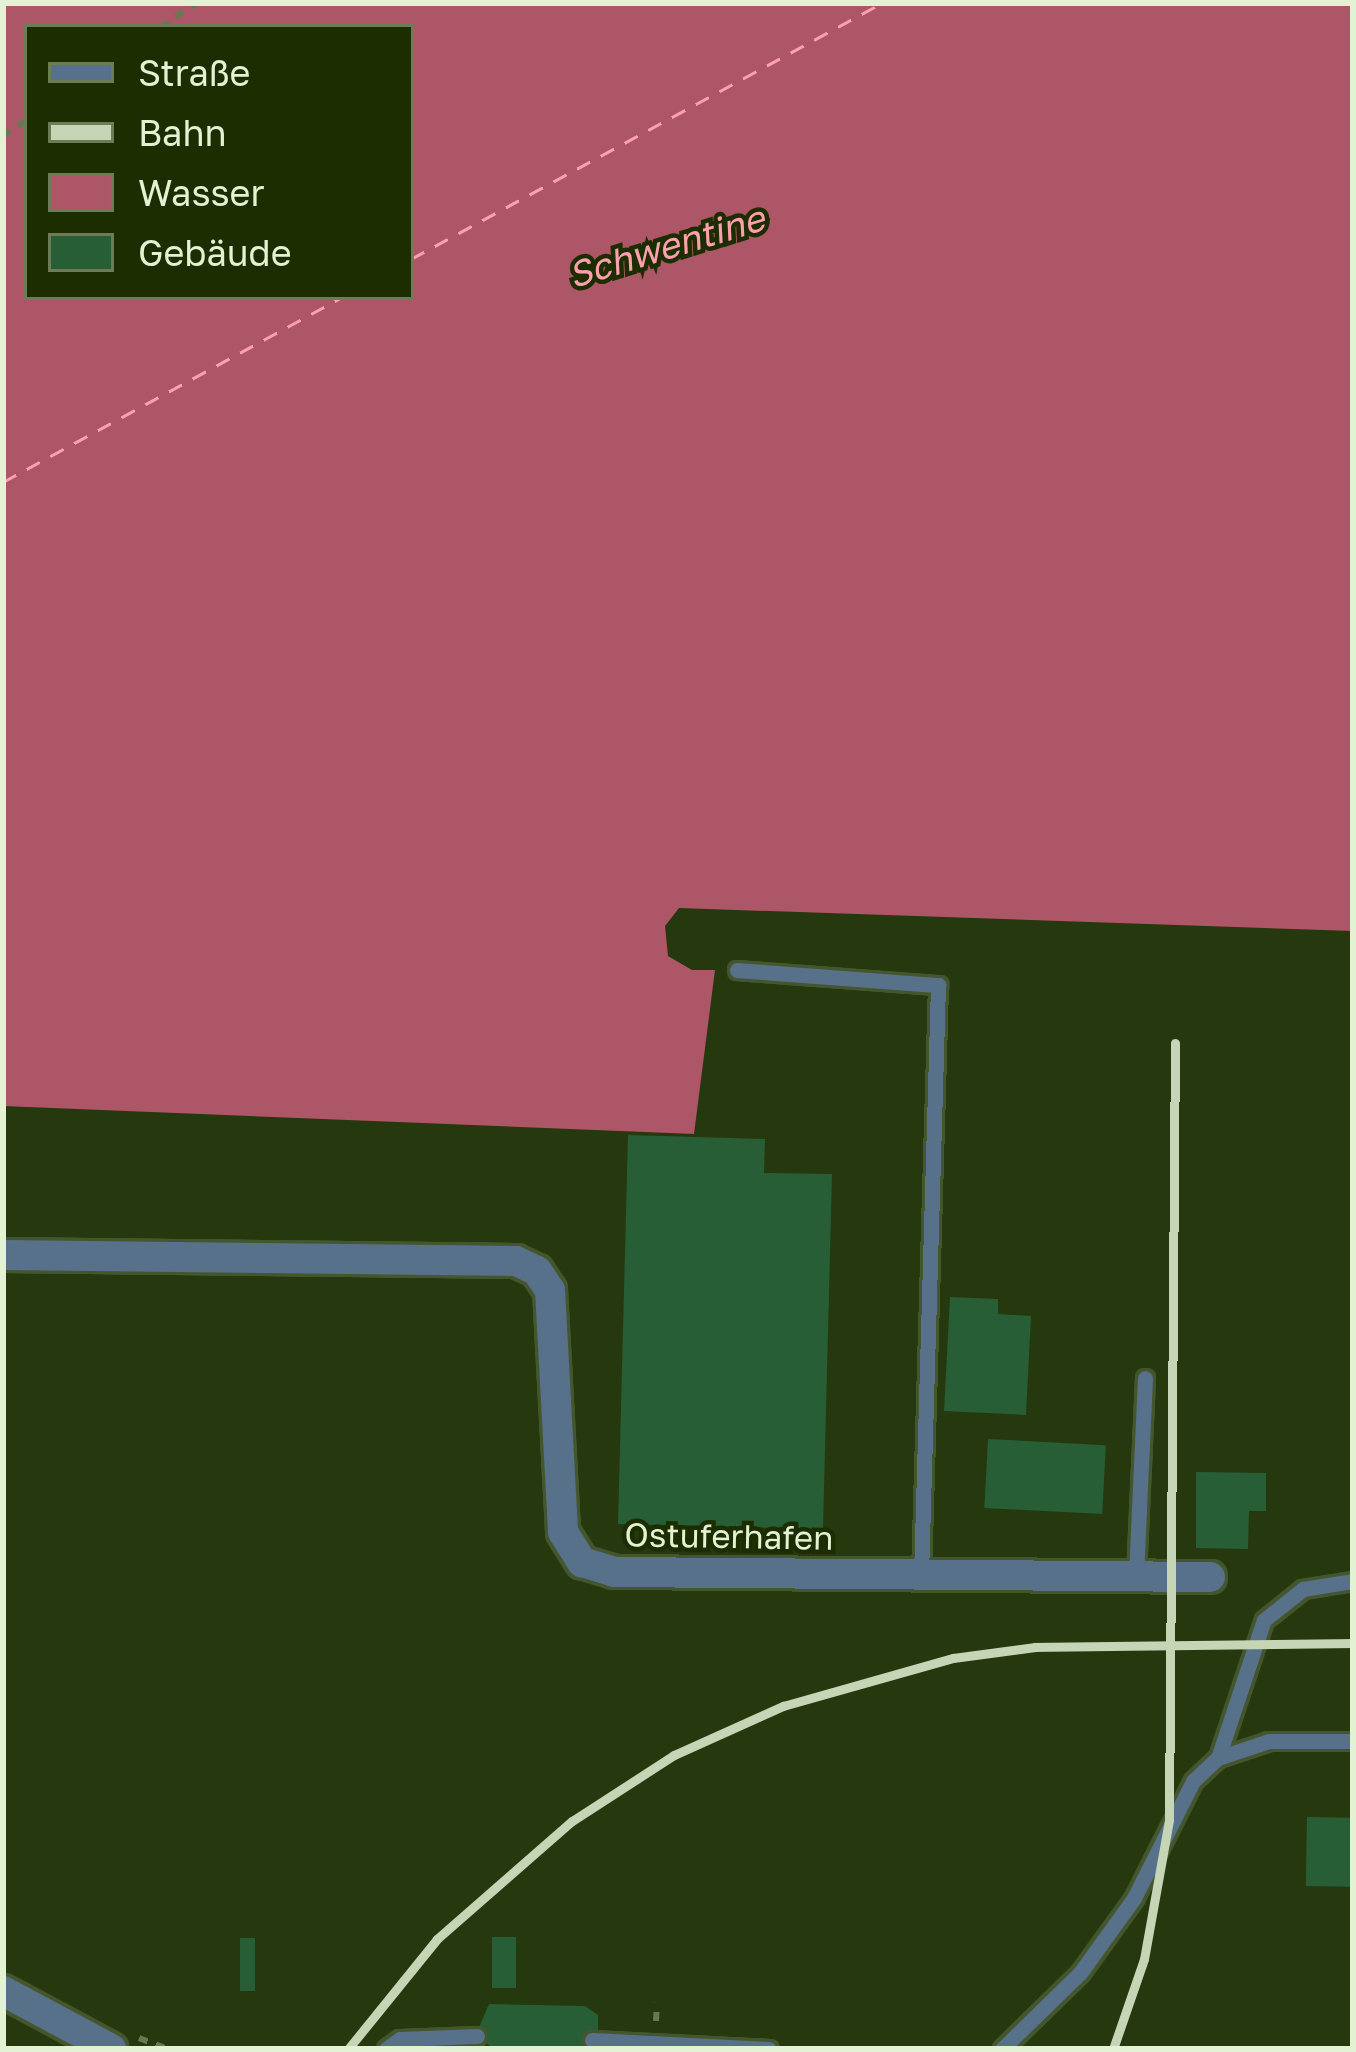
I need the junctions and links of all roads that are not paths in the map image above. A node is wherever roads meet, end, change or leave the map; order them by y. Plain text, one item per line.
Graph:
1 (737, 970) dead end
2 (3, 1256) edge
3 (1145, 1378) dead end
4 (921, 1574) junction
5 (1136, 1576) junction
6 (1210, 1577) dead end
7 (1353, 1581) edge
8 (1353, 1741) edge
9 (1218, 1758) junction
10 (3, 1991) edge
11 (477, 2036) dead end
12 (592, 2039) dead end
13 (111, 2049) edge
14 (386, 2049) edge
15 (769, 2049) edge
16 (1002, 2049) edge

1 - 4 lane
2 - 4 street, Ostuferhafen
3 - 5 lane
4 - 5 street, Ostuferhafen
5 - 6 street, Ostuferhafen
7 - 9 lane
8 - 9 lane
9 - 16 lane
10 - 13 street
11 - 14 lane
12 - 15 lane

